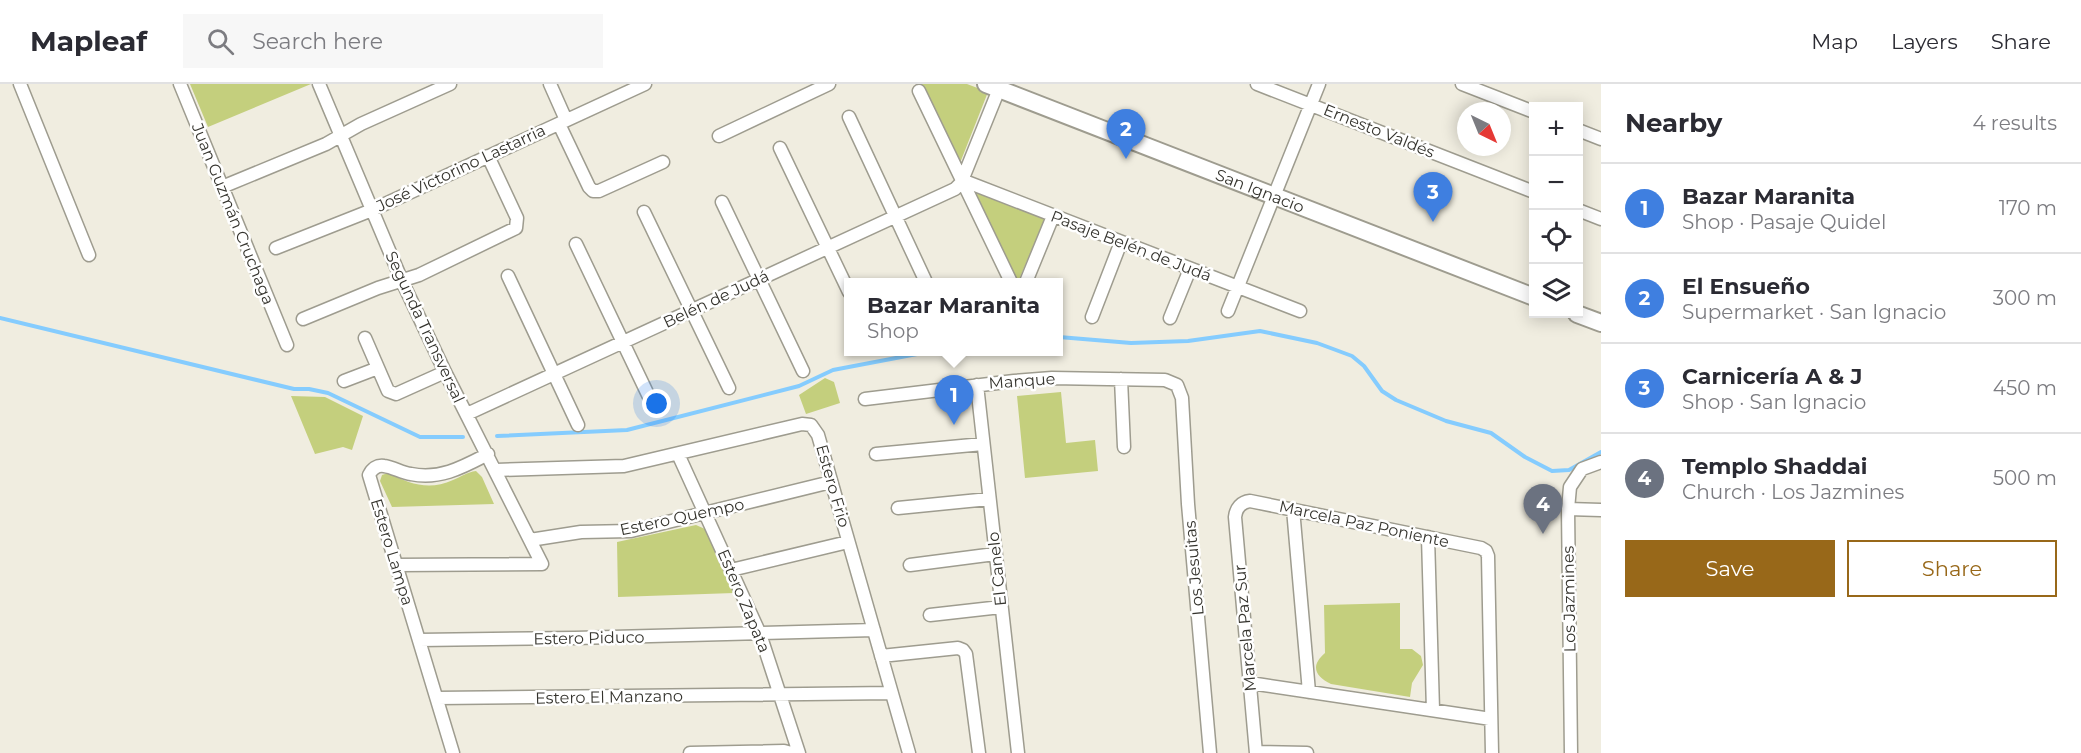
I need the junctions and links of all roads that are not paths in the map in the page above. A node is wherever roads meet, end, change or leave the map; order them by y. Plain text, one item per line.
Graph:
1 (20, 84) edge
2 (180, 84) edge
3 (319, 84) edge
4 (450, 84) edge
5 (550, 84) edge
6 (645, 84) edge
7 (829, 84) edge
8 (1257, 84) edge
9 (1319, 84) edge
10 (1462, 84) edge
11 (993, 86) edge
12 (919, 91) dead end
13 (1311, 104) junction
14 (1529, 110) edge
15 (849, 117) dead end
16 (562, 122) junction
17 (1583, 132) edge
18 (341, 136) junction
19 (719, 136) dead end
20 (1601, 139) edge
21 (780, 148) dead end
22 (488, 156) junction
23 (663, 162) dead end
24 (962, 180) junction
25 (222, 187) junction
26 (1529, 190) edge
27 (1274, 196) junction
28 (722, 202) dead end
29 (372, 210) junction
30 (644, 212) dead end
31 (1583, 212) edge
32 (895, 216) junction
33 (1053, 216) junction
34 (1601, 219) edge
35 (1121, 242) junction
36 (576, 244) dead end
37 (827, 247) junction
38 (276, 248) dead end
39 (89, 255) dead end
40 (1190, 269) junction
41 (508, 276) dead end
42 (759, 278) junction
43 (924, 278) edge
44 (1009, 278) edge
45 (1028, 278) edge
46 (402, 281) junction
47 (844, 282) edge
48 (1238, 287) junction
49 (1529, 295) edge
50 (691, 310) junction
51 (1228, 311) dead end
52 (1300, 311) dead end
53 (1583, 316) edge
54 (1092, 317) dead end
55 (1170, 318) dead end
56 (303, 319) dead end
57 (1601, 323) edge
58 (365, 338) dead end
59 (623, 343) junction
60 (286, 345) dead end
61 (378, 368) junction
62 (803, 371) dead end
63 (445, 372) junction
64 (555, 375) junction
65 (1121, 379) junction
66 (344, 381) dead end
67 (977, 385) junction
68 (1178, 385) joint
69 (729, 388) dead end
70 (865, 399) dead end
71 (651, 401) dead end
72 (467, 414) junction
73 (578, 425) dead end
74 (983, 444) junction
75 (1124, 447) dead end
76 (488, 454) junction
77 (678, 454) junction
78 (876, 454) dead end
79 (1601, 462) edge
80 (496, 470) junction
81 (831, 482) junction
82 (989, 499) junction
83 (1241, 504) joint
84 (898, 508) dead end
85 (1293, 509) junction
86 (1568, 509) junction
87 (1601, 510) edge
88 (705, 514) junction
89 (1428, 537) junction
90 (530, 540) junction
91 (849, 542) junction
92 (995, 554) junction
93 (396, 565) junction
94 (910, 565) dead end
95 (731, 570) junction
96 (1001, 607) junction
97 (930, 615) dead end
98 (874, 630) junction
99 (760, 634) junction
100 (419, 640) junction
101 (881, 656) junction
102 (1250, 683) junction
103 (1309, 692) junction
104 (892, 693) junction
105 (781, 695) junction
106 (437, 698) junction
107 (1433, 710) junction
108 (1491, 719) junction
109 (1256, 752) edge
110 (453, 753) edge
111 (690, 753) edge
112 (791, 753) edge
113 (799, 753) edge
114 (909, 753) edge
115 (979, 753) edge
116 (1018, 753) edge
117 (1210, 753) edge
118 (1306, 753) edge
119 (1492, 753) edge
120 (1571, 753) edge

1 - 39 street
2 - 25 street, Juan Guzmán Cruchaga
3 - 18 street, Segunda Transversal
4 - 18 street
5 - 16 street
6 - 16 street, José Victorino Lastarria
7 - 19 street
8 - 13 street, Ernesto Valdés
9 - 13 street
10 - 14 street
11 - 24 street
11 - 27 main road, San Ignacio
12 - 24 street
13 - 26 street, Ernesto Valdés
13 - 27 street
15 - 32 street
16 - 22 street, José Victorino Lastarria
16 - 23 street
17 - 20 street
18 - 25 street
18 - 29 street, Segunda Transversal
21 - 37 street
22 - 29 street, José Victorino Lastarria
22 - 46 street
24 - 32 street, Belén de Judá
24 - 33 street, Pasaje Belén de Judá
24 - 44 street
25 - 60 street, Juan Guzmán Cruchaga
27 - 48 street
27 - 49 main road, San Ignacio
28 - 42 street
29 - 38 street, José Victorino Lastarria
29 - 46 street, Segunda Transversal
30 - 50 street
31 - 34 street
32 - 37 street, Belén de Judá
32 - 43 street
33 - 35 street, Pasaje Belén de Judá
33 - 45 street
35 - 40 street, Pasaje Belén de Judá
35 - 54 street
36 - 59 street
37 - 42 street, Belén de Judá
37 - 47 street
40 - 48 street, Pasaje Belén de Judá
40 - 55 street
41 - 64 street
42 - 50 street, Belén de Judá
42 - 62 street
46 - 56 street
46 - 63 street, Segunda Transversal
48 - 51 street
48 - 52 street, Pasaje Belén de Judá
50 - 59 street, Belén de Judá
50 - 69 street
53 - 57 main road
58 - 61 street
59 - 64 street, Belén de Judá
59 - 71 street
61 - 63 street
61 - 66 street
63 - 72 street, Segunda Transversal
64 - 72 street, Belén de Judá
64 - 73 street
65 - 67 street, Manque
65 - 68 street, Manque
65 - 75 street
67 - 70 street, Manque
67 - 74 street, El Canelo
68 - 117 street, Los Jesuitas
72 - 76 street, Segunda Transversal
74 - 78 street
74 - 82 street, El Canelo
76 - 80 street, Segunda Transversal
76 - 93 street, Estero Lampa
77 - 80 street, Estero Frio
77 - 81 street, Estero Frio
77 - 88 street, Estero Zapata
79 - 86 street, Los Jazmines
80 - 90 street, Segunda Transversal
81 - 88 street, Estero Quempo
81 - 91 street, Estero Frio
82 - 84 street
82 - 92 street, El Canelo
83 - 85 street, Marcela Paz Poniente
83 - 102 street, Marcela Paz Sur
85 - 89 street, Marcela Paz Poniente
85 - 103 street
86 - 87 street
86 - 120 street, Los Jazmines
88 - 90 street, Estero Quempo
88 - 95 street, Estero Zapata
89 - 107 street
89 - 108 street, Marcela Paz Poniente
90 - 93 street, Segunda Transversal
91 - 95 street
91 - 98 street, Estero Frio
92 - 94 street
92 - 96 street, El Canelo
93 - 100 street, Estero Lampa
95 - 99 street, Estero Zapata
96 - 97 street
96 - 116 street, El Canelo
98 - 99 street, Estero Piduco
98 - 101 street, Estero Frio
99 - 100 street, Estero Piduco
99 - 105 street, Estero Zapata
100 - 106 street, Estero Lampa
101 - 104 street, Estero Frio
101 - 115 street
102 - 103 street
102 - 109 street, Marcela Paz Sur
103 - 107 street
104 - 105 street, Estero El Manzano
104 - 114 street, Estero Frio
105 - 106 street, Estero El Manzano
105 - 113 street, Estero Zapata
106 - 110 street, Estero Lampa
107 - 108 street
108 - 119 street
109 - 118 street
111 - 112 street

